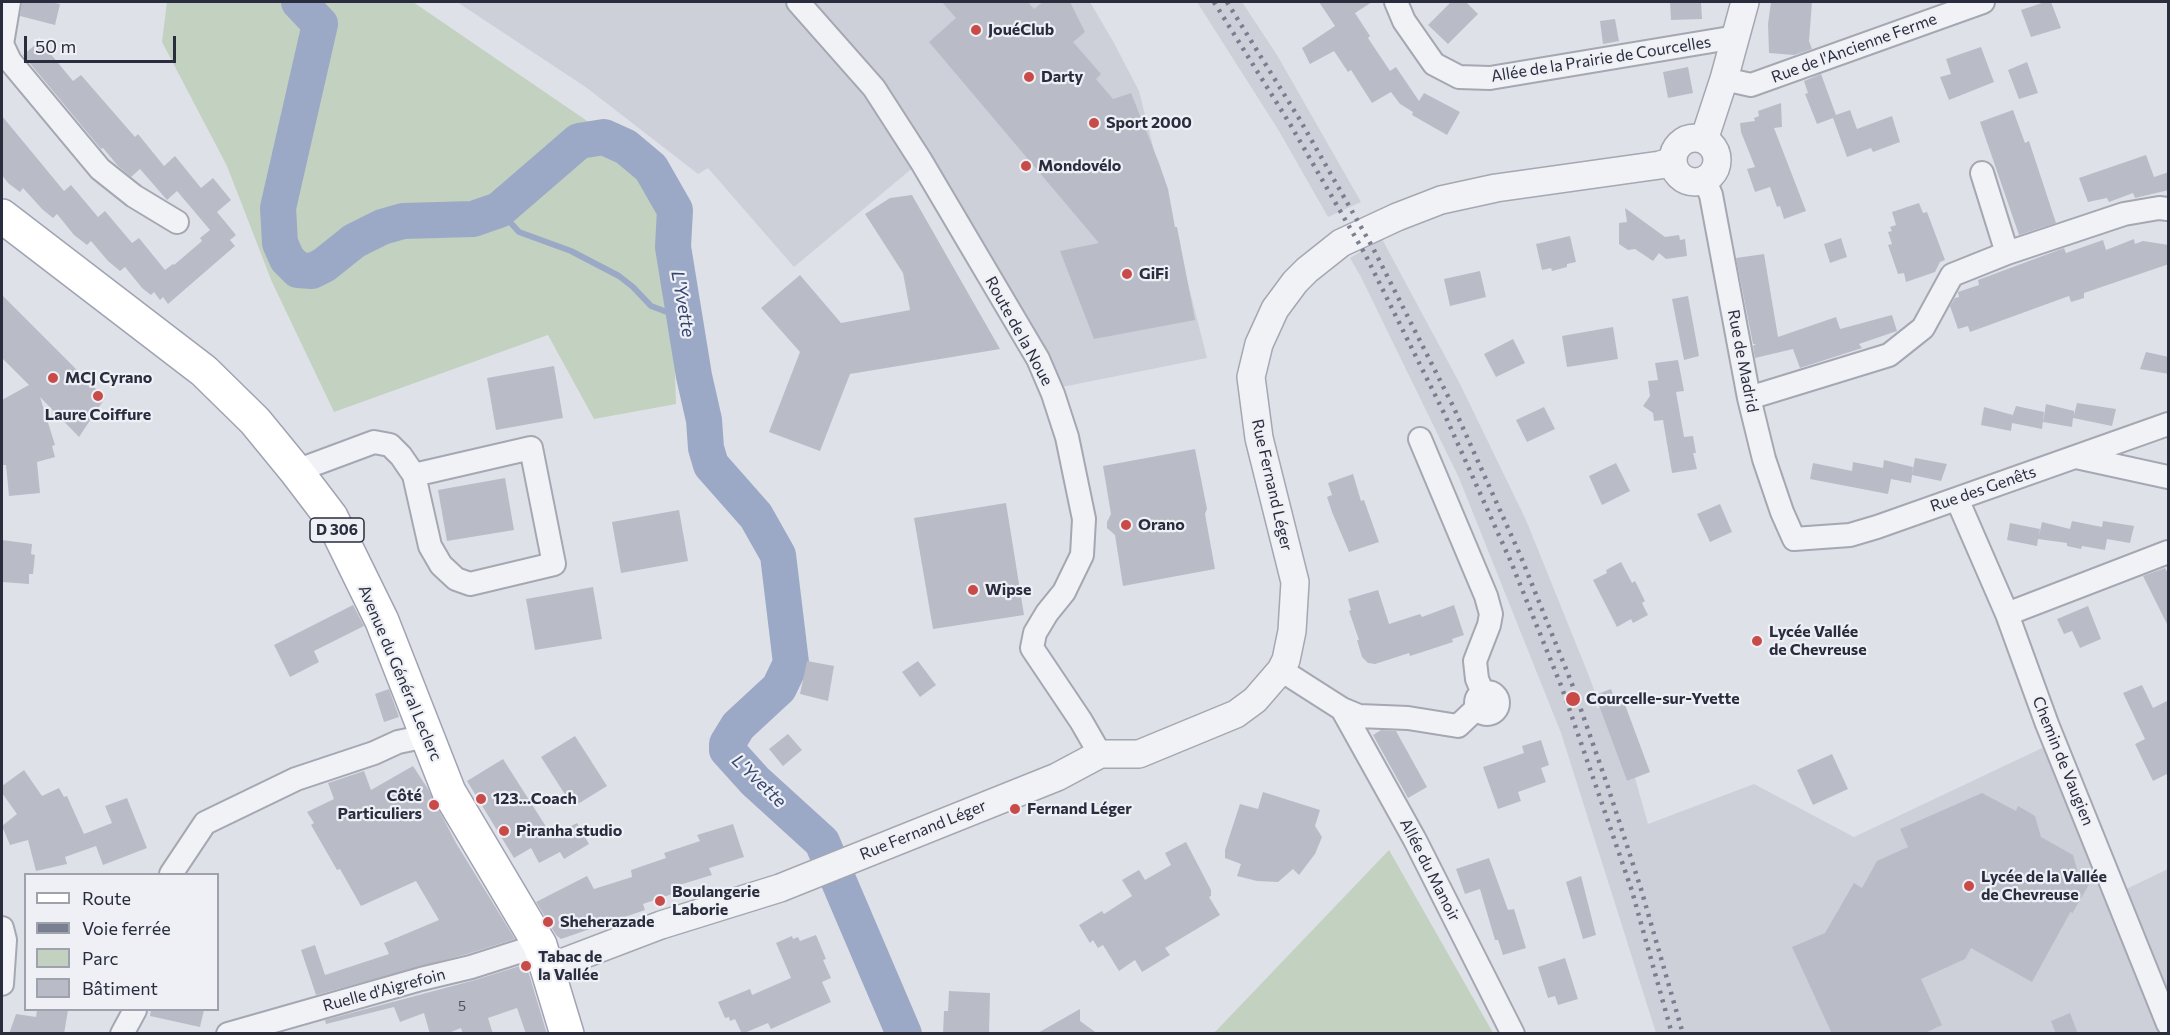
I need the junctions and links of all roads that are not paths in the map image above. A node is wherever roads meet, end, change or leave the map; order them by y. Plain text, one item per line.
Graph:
1 (9, 2) edge
2 (798, 2) edge
3 (1396, 2) edge
4 (1745, 2) edge
5 (1983, 2) edge
6 (1736, 37) junction
7 (1724, 79) junction
8 (1704, 140) junction
9 (1673, 161) junction
10 (1982, 173) dead end
11 (1704, 179) junction
12 (2169, 209) edge
13 (2, 216) edge
14 (177, 222) dead end
15 (2007, 253) junction
16 (1749, 398) junction
17 (2169, 424) edge
18 (1420, 439) dead end
19 (2076, 457) junction
20 (296, 471) junction
21 (414, 475) junction
22 (2169, 477) edge
23 (1957, 499) junction
24 (1794, 539) joint
25 (2169, 552) edge
26 (2007, 614) junction
27 (1281, 670) junction
28 (1342, 710) junction
29 (427, 736) junction
30 (1100, 754) junction
31 (172, 873) edge
32 (2, 928) edge
33 (544, 957) junction
34 (2, 984) edge
35 (134, 1011) edge
36 (2169, 1024) edge
37 (122, 1034) edge
38 (228, 1034) edge
39 (567, 1034) edge
40 (1513, 1034) edge

1 - 14 street
2 - 30 street, Route de la Noue
3 - 6 street, Allée de la Prairie de Courcelles
4 - 6 street
5 - 7 street, Rue de l'Ancienne Ferme
6 - 7 street
7 - 8 street
8 - 9 street
8 - 11 street
9 - 11 street
9 - 27 street, Rue Fernand Léger
10 - 15 street
11 - 16 street, Rue de Madrid
12 - 15 street
13 - 20 main road, Avenue du Général Leclerc / D 306
15 - 16 street
16 - 24 street, Rue de Madrid
17 - 19 street, Rue des Genêts
18 - 28 street
19 - 22 street
19 - 23 street, Rue des Genêts
20 - 21 street
20 - 29 main road, Avenue du Général Leclerc / D 306
21 - 21 street
23 - 24 street, Rue des Genêts
23 - 26 street, Chemin de Vaugien
25 - 26 street
26 - 36 street, Chemin de Vaugien
27 - 28 street
27 - 30 street, Rue Fernand Léger
28 - 40 street, Allée du Manoir
29 - 31 street
29 - 33 main road, Avenue du Général Leclerc / D 306
30 - 33 street, Rue Fernand Léger
32 - 34 street
33 - 38 street, Ruelle d'Aigrefoin
33 - 39 main road, Avenue du Général Leclerc
35 - 37 street

